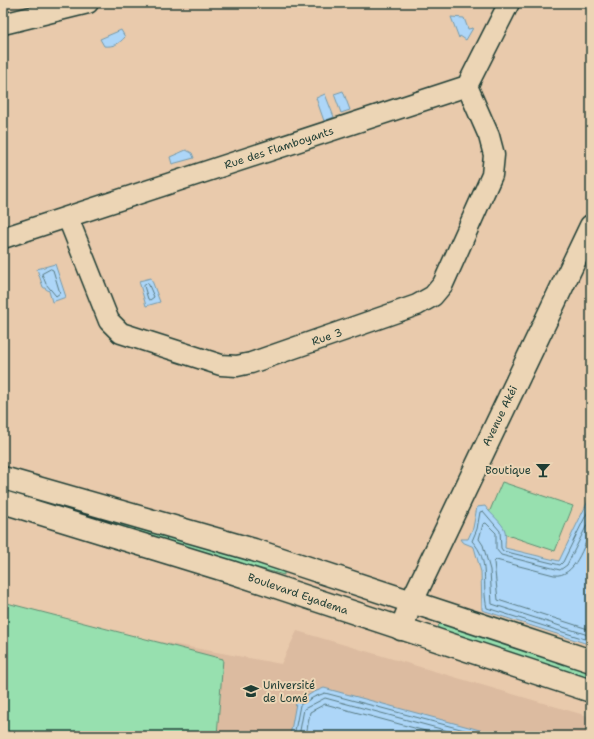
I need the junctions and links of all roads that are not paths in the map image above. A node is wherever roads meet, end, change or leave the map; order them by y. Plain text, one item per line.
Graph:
1 (88, 3) edge
2 (509, 3) edge
3 (42, 10) edge
4 (3, 24) edge
5 (467, 86) junction
6 (68, 218) junction
7 (591, 226) edge
8 (3, 238) edge
9 (3, 478) edge
10 (3, 502) edge
11 (412, 601) junction
12 (402, 629) junction
13 (591, 660) edge
14 (591, 692) edge

1 - 3 street
2 - 5 street
3 - 4 street
5 - 6 street, Rue des Flamboyants
5 - 6 street, Rue 3
6 - 8 street, Rue des Flamboyants
7 - 11 main road, Avenue Akéi
9 - 11 main road
10 - 12 main road, Boulevard Eyadema
11 - 12 main road, Avenue Akéi
11 - 13 main road
12 - 14 main road, Boulevard Eyadema

